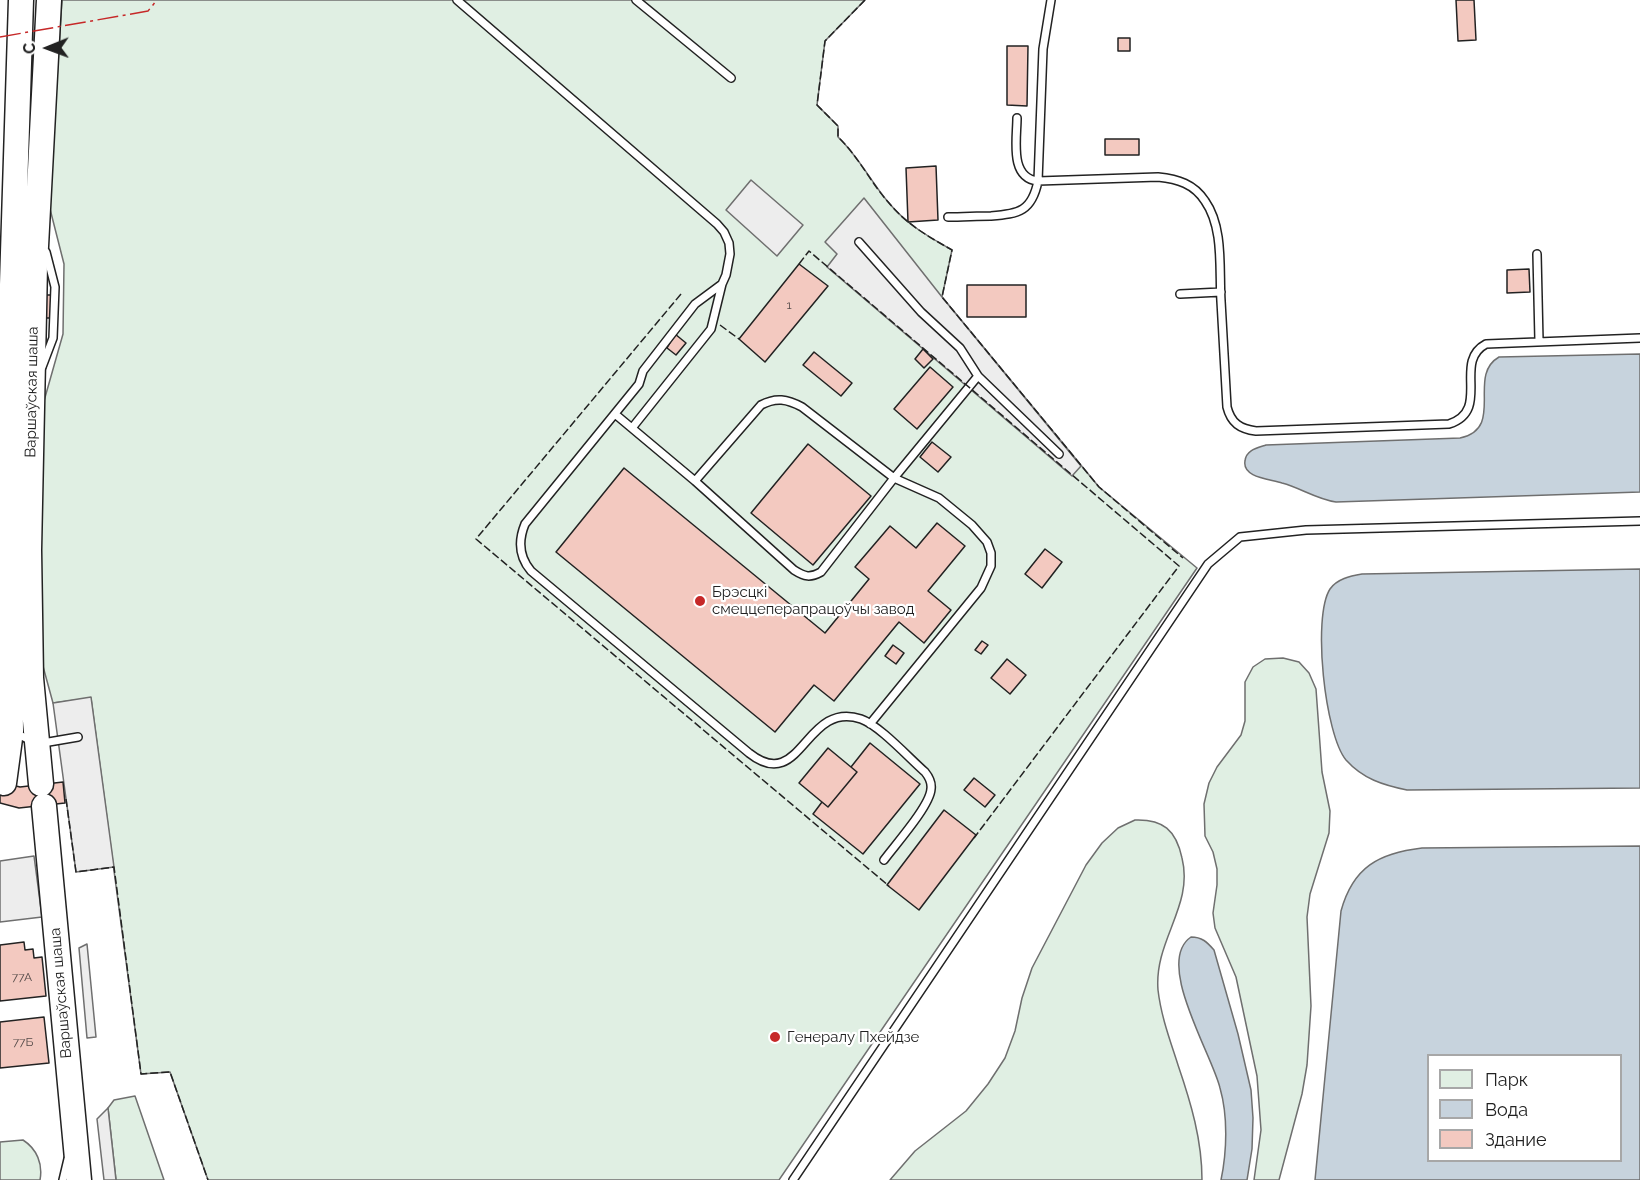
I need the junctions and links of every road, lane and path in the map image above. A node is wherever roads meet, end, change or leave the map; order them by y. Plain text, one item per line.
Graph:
1 (21, 0) edge
2 (49, 0) edge
3 (457, 0) edge
4 (636, 0) edge
5 (1051, 0) edge
6 (731, 78) dead end
7 (1017, 118) dead end
8 (1038, 181) junction
9 (948, 217) dead end
10 (860, 242) dead end
11 (1537, 254) dead end
12 (722, 284) junction
13 (1221, 292) junction
14 (1180, 294) dead end
15 (1640, 338) edge
16 (1539, 341) junction
17 (978, 376) junction
18 (615, 414) junction
19 (632, 428) junction
20 (1059, 454) dead end
21 (894, 478) junction
22 (694, 481) junction
23 (1640, 521) edge
24 (4, 568) edge
25 (870, 724) junction
26 (11, 731) junction
27 (78, 737) dead end
28 (37, 744) junction
29 (4, 783) dead end
30 (884, 860) dead end
31 (74, 1129) junction
32 (63, 1180) edge
33 (79, 1180) edge
34 (793, 1180) edge

1 - 24 highway, Варшаўская шаша
2 - 28 highway, Варшаўская шаша
3 - 12 lane
4 - 6 lane
5 - 8 lane
7 - 8 lane
8 - 9 lane
8 - 13 lane
10 - 17 lane
11 - 16 lane
12 - 18 lane
12 - 19 lane
13 - 14 lane
13 - 16 lane
15 - 16 lane
17 - 20 lane
17 - 21 lane
18 - 19 lane
18 - 25 lane
19 - 22 lane
21 - 22 lane
21 - 22 lane
21 - 25 lane
23 - 34 lane
24 - 26 highway, Варшаўская шаша
25 - 30 lane
26 - 28 lane
26 - 29 highway, Варшаўская шаша
27 - 28 lane
28 - 31 highway, Варшаўская шаша
31 - 32 lane
31 - 33 highway, Варшаўская шаша

